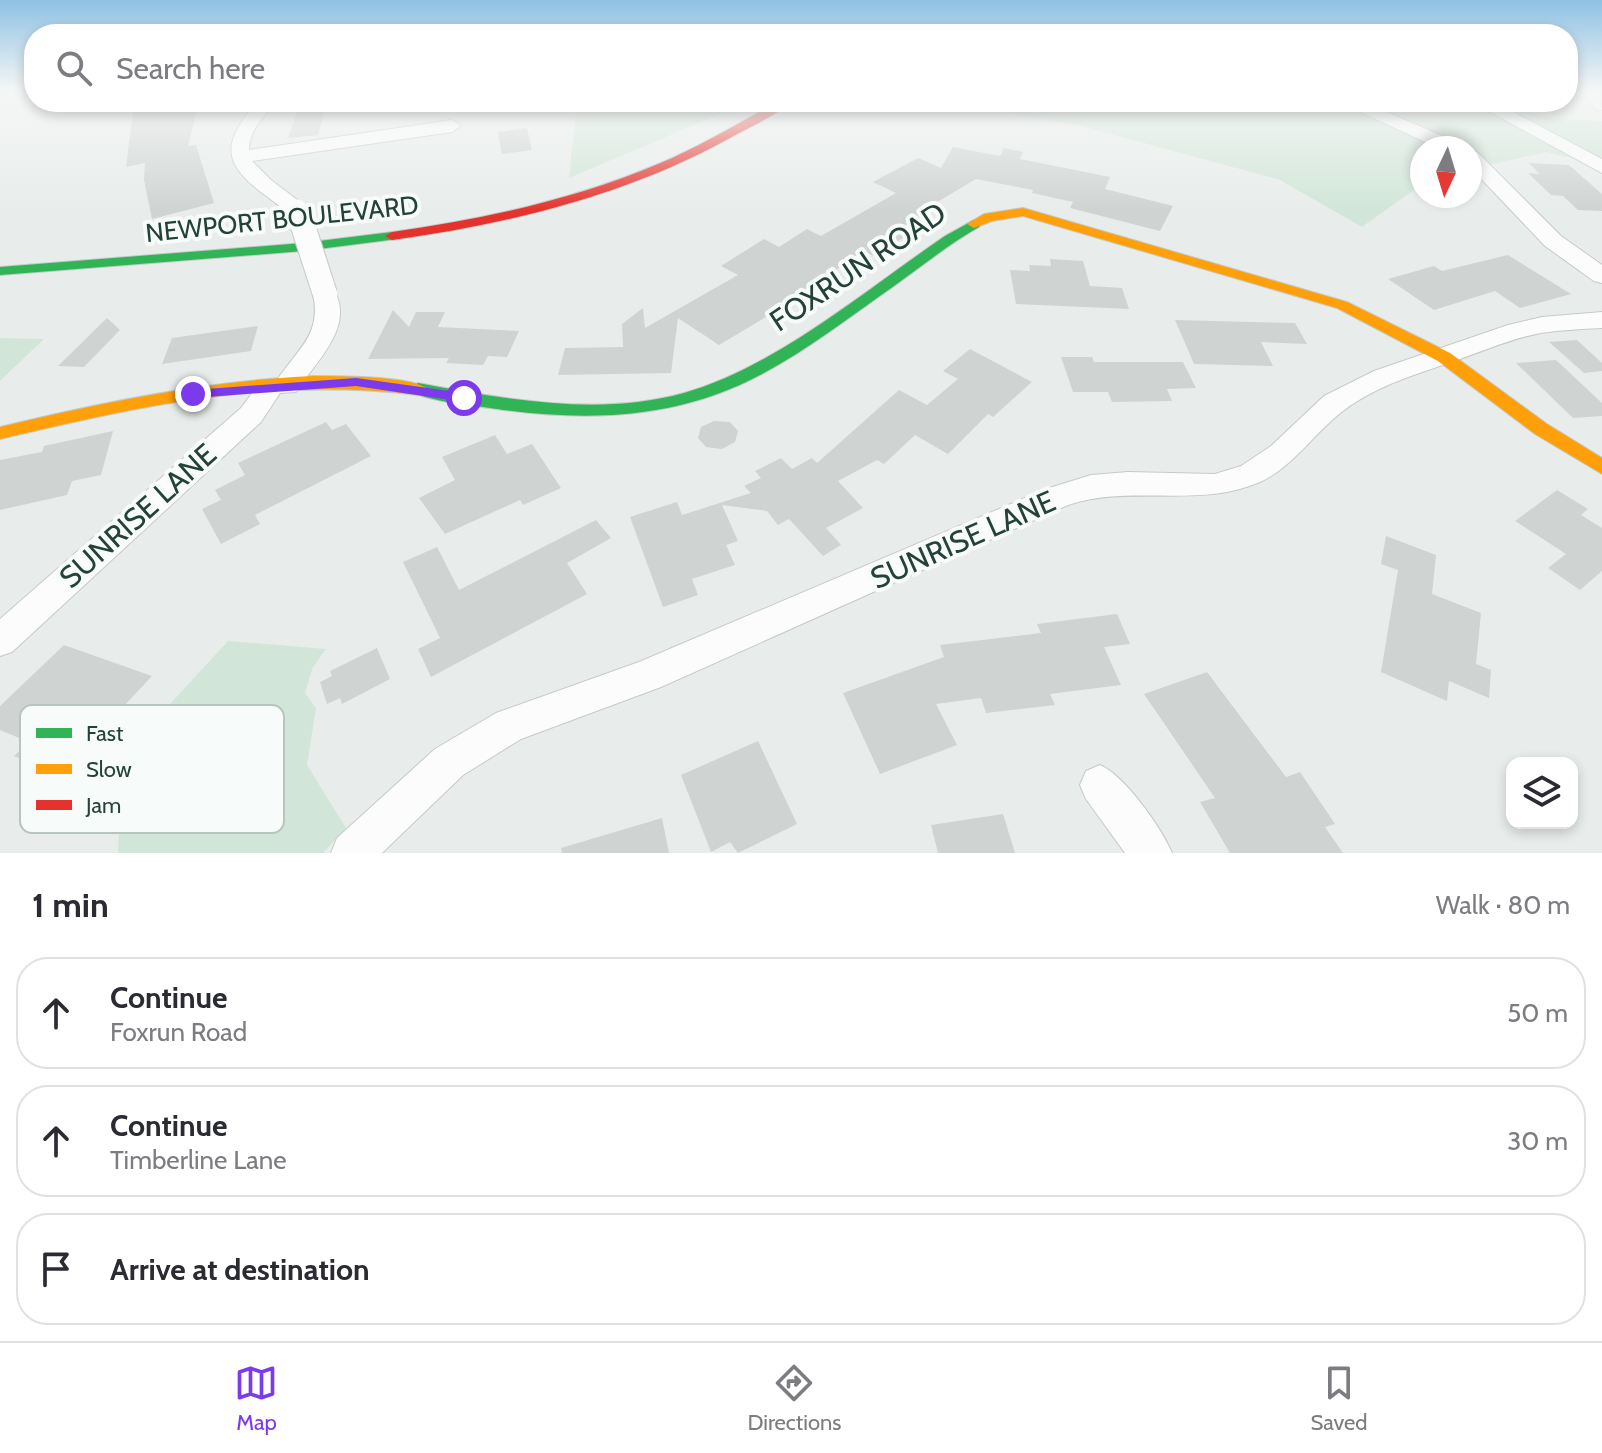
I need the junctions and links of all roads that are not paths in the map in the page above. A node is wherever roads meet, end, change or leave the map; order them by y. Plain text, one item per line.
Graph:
1 (243, 131) edge
2 (419, 131) edge
3 (737, 131) edge
4 (1535, 131) edge
5 (240, 157) junction
6 (1602, 167) edge
7 (1482, 168) edge
8 (0, 271) edge
9 (1602, 276) edge
10 (1602, 320) edge
11 (1444, 357) junction
12 (278, 387) junction
13 (0, 433) edge
14 (1602, 467) edge
15 (0, 641) edge
16 (1100, 785) dead end
17 (352, 853) edge
18 (1151, 853) edge

1 - 5 street
2 - 5 street
3 - 8 street, NEWPORT BOULEVARD
4 - 6 street
5 - 12 street, SUNRISE LANE, bridge
7 - 9 street
10 - 11 street, SUNRISE LANE
11 - 12 street, FOXRUN ROAD
11 - 14 street, FOXRUN ROAD
11 - 17 street, SUNRISE LANE
12 - 13 street, FOXRUN ROAD
12 - 15 street, SUNRISE LANE
16 - 18 street

